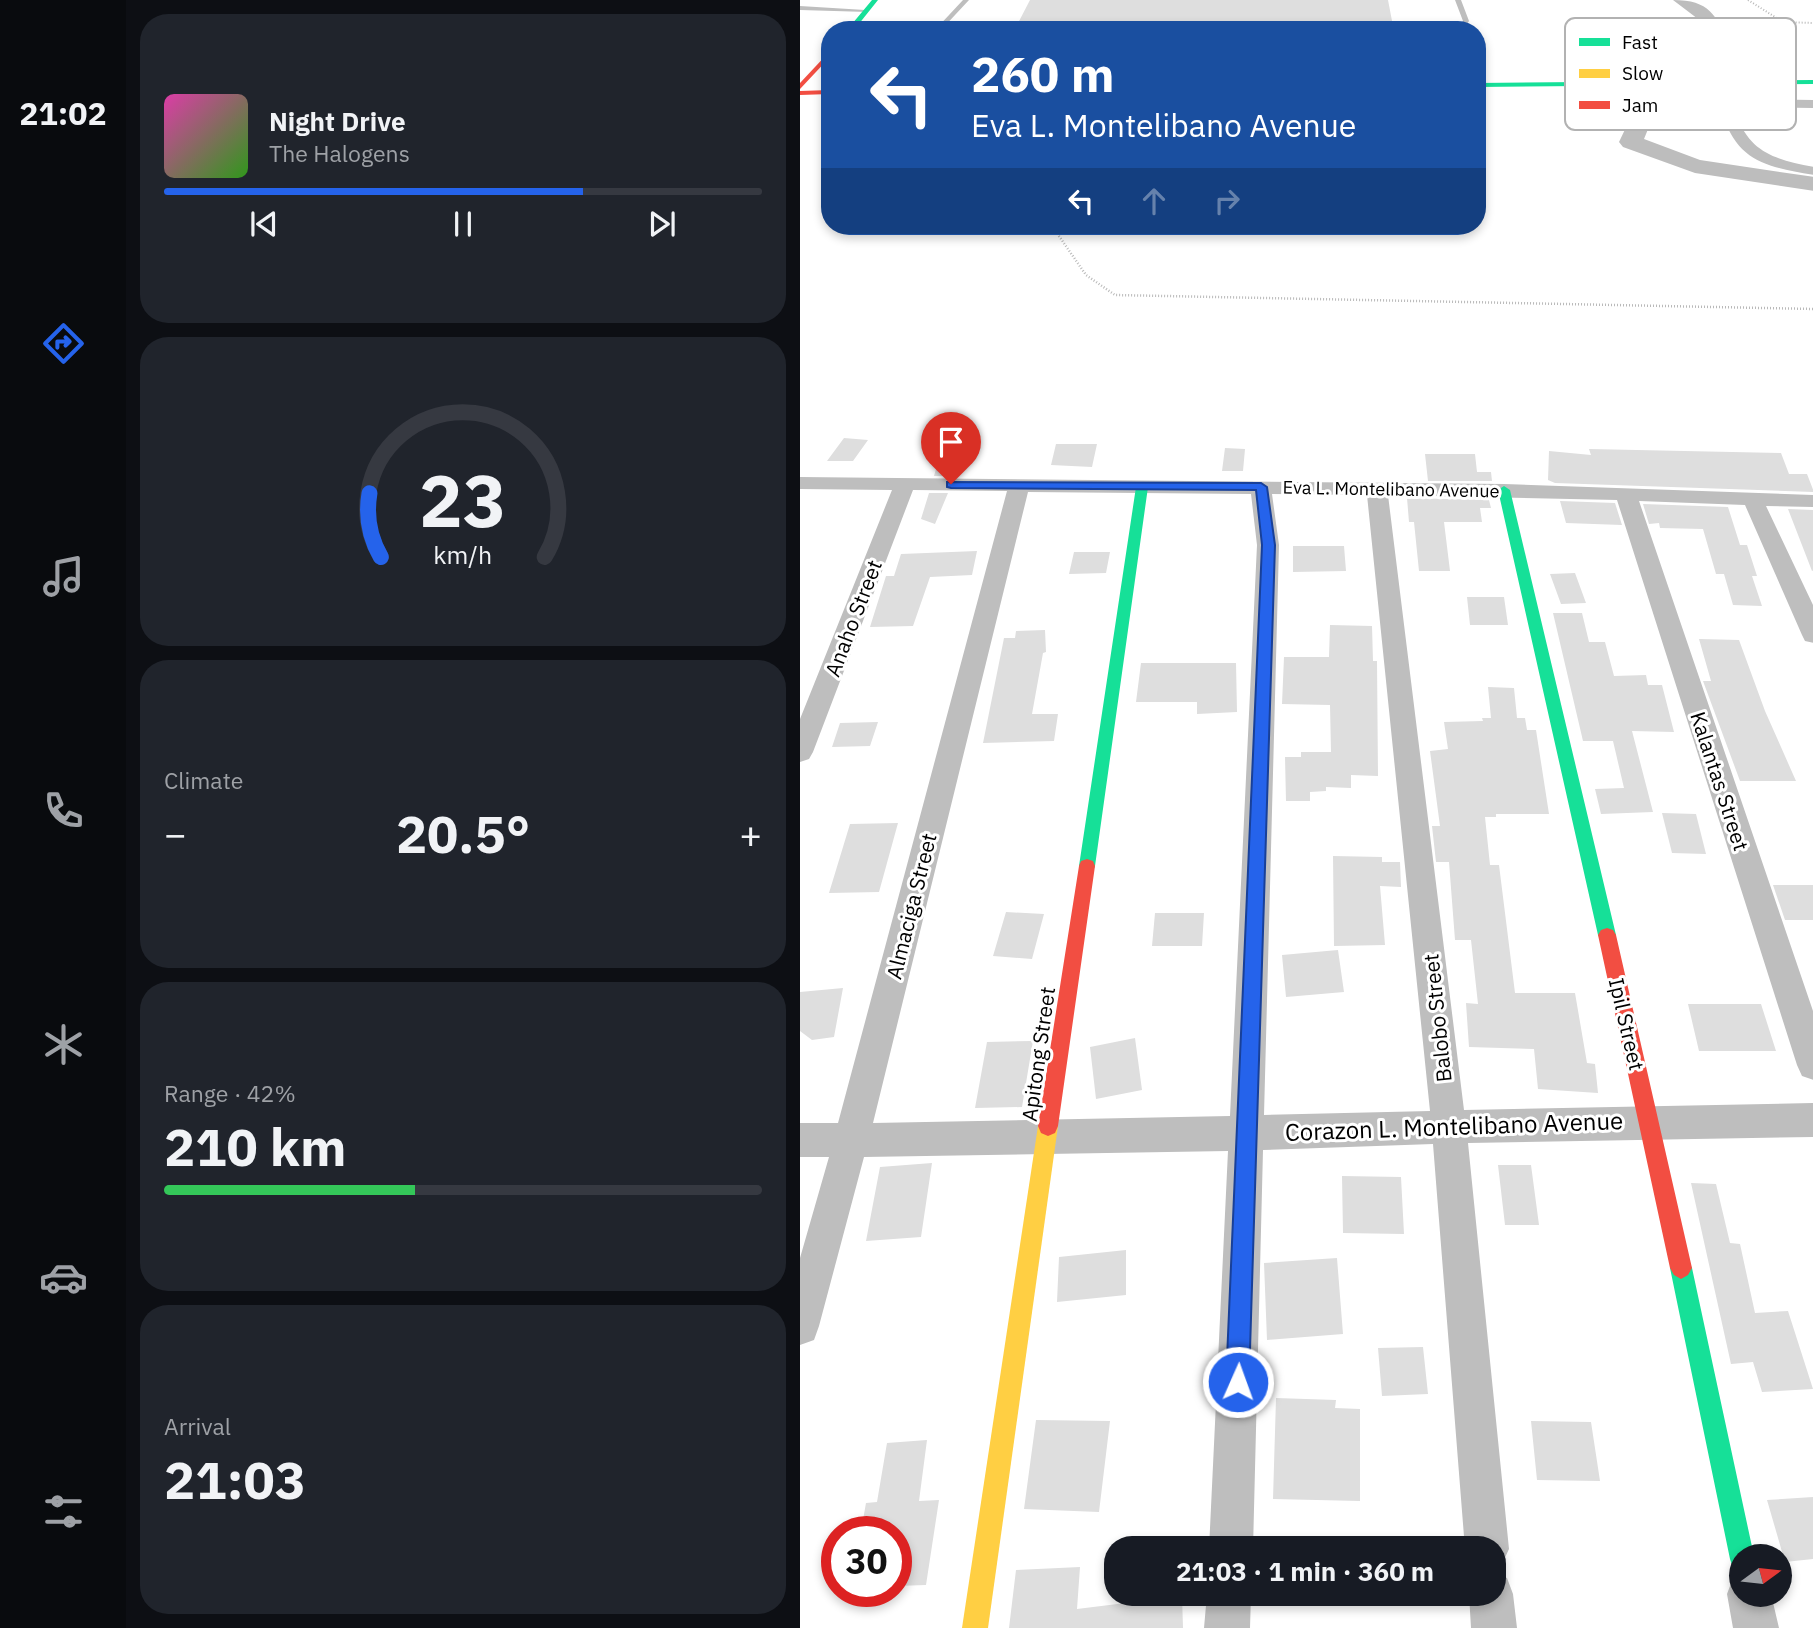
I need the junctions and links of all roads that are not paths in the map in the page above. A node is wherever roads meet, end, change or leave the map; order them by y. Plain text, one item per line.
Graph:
1 (966, 0) edge
2 (1458, 0) edge
3 (870, 6) edge
4 (800, 8) edge
5 (858, 21) edge
6 (946, 21) edge
7 (1466, 21) edge
8 (821, 63) edge
9 (1486, 85) edge
10 (800, 87) edge
11 (821, 87) edge
12 (1565, 88) edge
13 (1565, 88) edge
14 (1486, 91) edge
15 (821, 92) edge
16 (800, 93) edge
17 (1736, 130) edge
18 (1813, 172) edge
19 (800, 483) edge
20 (905, 484) junction
21 (1019, 485) junction
22 (1142, 487) junction
23 (1261, 487) junction
24 (1377, 489) junction
25 (1504, 491) junction
26 (1627, 497) junction
27 (1753, 500) junction
28 (1813, 501) edge
29 (1813, 635) edge
30 (800, 752) edge
31 (1813, 1065) edge
32 (1813, 1120) edge
33 (1650, 1121) junction
34 (1449, 1128) junction
35 (1248, 1132) junction
36 (1047, 1139) junction
37 (800, 1140) edge
38 (851, 1140) junction
39 (800, 1326) edge
40 (1232, 1536) edge
41 (1486, 1536) edge
42 (1739, 1544) edge
43 (1228, 1606) edge
44 (1492, 1606) edge
45 (1752, 1607) edge
46 (975, 1628) edge
47 (1227, 1628) edge
48 (1494, 1628) edge
49 (1756, 1628) edge

1 - 6 lane
2 - 7 lane
3 - 4 lane
3 - 5 main road
8 - 10 main road
9 - 12 main road
10 - 11 main road
13 - 14 main road
15 - 16 main road
17 - 18 street
19 - 20 street, Eva L. Montelibano Avenue
20 - 21 street, Eva L. Montelibano Avenue
20 - 30 street, Anaho Street
21 - 22 street, Eva L. Montelibano Avenue
21 - 38 street, Almaciga Street
22 - 23 street, Eva L. Montelibano Avenue
22 - 36 main road, Apitong Street
23 - 24 street, Eva L. Montelibano Avenue
23 - 35 street
24 - 25 street, Eva L. Montelibano Avenue
24 - 34 street, Balobo Street
25 - 26 street, Eva L. Montelibano Avenue
25 - 33 main road, Ipil Street
26 - 27 street, Eva L. Montelibano Avenue
26 - 31 street, Kalantas Street
27 - 28 street, Eva L. Montelibano Avenue
27 - 29 street
32 - 33 street, Corazon L. Montelibano Avenue
33 - 34 street, Corazon L. Montelibano Avenue
33 - 42 main road, Ipil Street
34 - 35 street, Corazon L. Montelibano Avenue
34 - 41 street, Balobo Street
35 - 36 street, Corazon L. Montelibano Avenue
35 - 40 street
36 - 38 street, Corazon L. Montelibano Avenue
36 - 46 main road, Apitong Street
37 - 38 street, Corazon L. Montelibano Avenue
38 - 39 street, Almaciga Street
43 - 47 street
44 - 48 street
45 - 49 street

